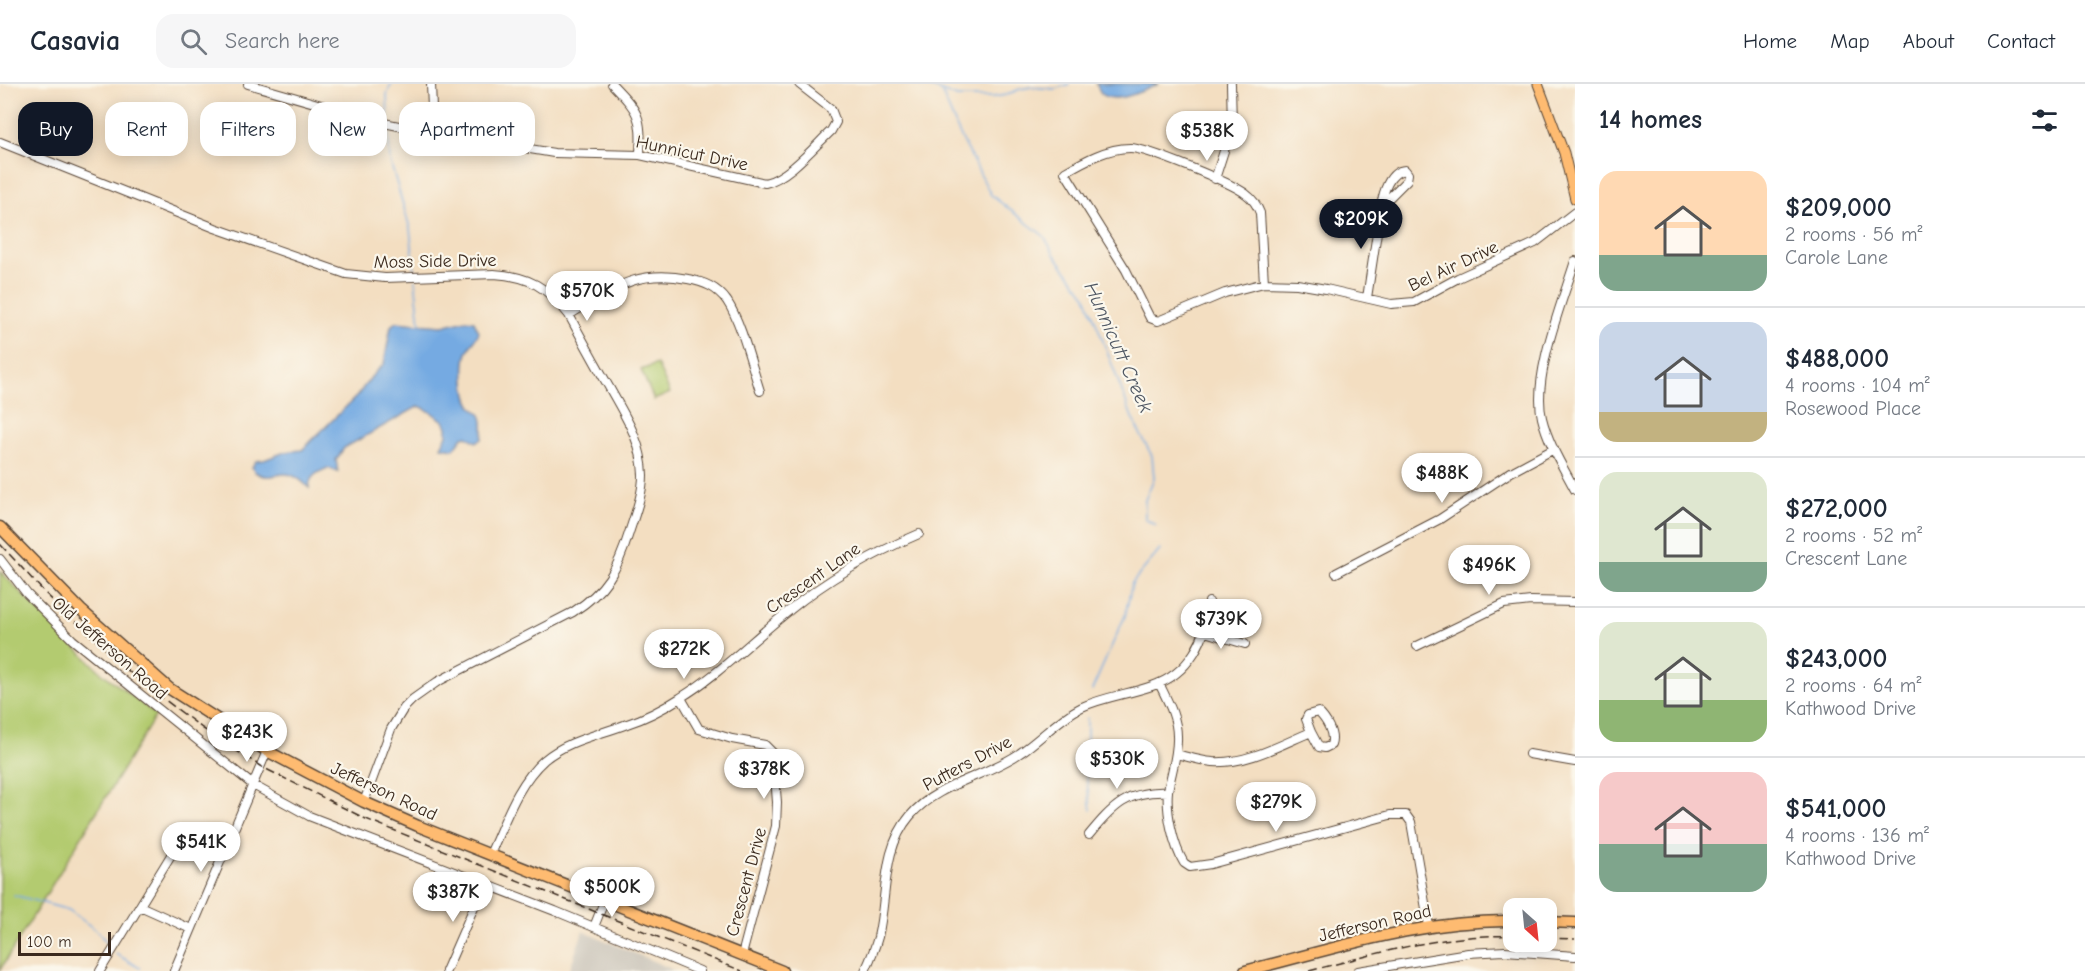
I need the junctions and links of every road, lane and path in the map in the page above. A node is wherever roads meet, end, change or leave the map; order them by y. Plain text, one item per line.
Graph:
1 (248, 84) edge
2 (431, 84) edge
3 (612, 84) edge
4 (799, 84) edge
5 (1231, 84) edge
6 (1538, 84) edge
7 (432, 102) edge
8 (399, 126) edge
9 (0, 142) edge
10 (535, 150) edge
11 (640, 155) junction
12 (1215, 179) junction
13 (1575, 196) edge
14 (1380, 206) junction
15 (1575, 212) edge
16 (1575, 261) edge
17 (1264, 283) junction
18 (1367, 298) junction
19 (569, 315) junction
20 (760, 392) dead end
21 (1554, 448) junction
22 (1575, 490) edge
23 (0, 527) edge
24 (919, 534) dead end
25 (0, 560) edge
26 (1336, 573) dead end
27 (1209, 602) dead end
28 (1575, 602) edge
29 (1205, 632) junction
30 (1245, 644) dead end
31 (1417, 646) dead end
32 (1159, 683) junction
33 (681, 698) junction
34 (1311, 732) junction
35 (267, 752) junction
36 (1176, 754) junction
37 (1529, 754) dead end
38 (1575, 762) edge
39 (253, 785) junction
40 (1168, 792) junction
41 (364, 802) junction
42 (196, 829) dead end
43 (1089, 835) dead end
44 (490, 854) junction
45 (484, 884) junction
46 (605, 899) junction
47 (140, 906) junction
48 (1503, 921) edge
49 (1557, 922) edge
50 (1575, 923) edge
51 (1429, 926) junction
52 (594, 927) junction
53 (191, 929) junction
54 (742, 955) junction
55 (1575, 956) edge
56 (1261, 969) edge
57 (100, 971) edge
58 (174, 971) edge
59 (446, 971) edge
60 (700, 971) edge
61 (782, 971) edge
62 (866, 971) edge
63 (1245, 971) edge
64 (1358, 971) edge

1 - 8 street, Hunnicut Drive
2 - 7 street
3 - 11 street
4 - 11 street, Hunnicut Drive
5 - 12 street
6 - 13 main road
9 - 19 street, Moss Side Drive
10 - 11 street, Hunnicut Drive
12 - 17 street
12 - 17 street, Bel Air Drive
14 - 14 street
14 - 18 street
15 - 18 street, Bel Air Drive
16 - 21 street
17 - 18 street, Bel Air Drive
19 - 20 street
19 - 41 street, Moss Side Drive
21 - 22 street
21 - 26 street
23 - 35 highway, Jefferson Road
24 - 33 street, Crescent Lane
25 - 39 street, Old Jefferson Road
27 - 29 street, Putters Drive
28 - 31 street
29 - 30 street
29 - 32 street, Putters Drive
32 - 36 street
32 - 62 street, Putters Drive
33 - 44 street, Crescent Lane
33 - 54 street, Crescent Drive
34 - 34 street
34 - 36 street
35 - 39 street
35 - 41 highway, Jefferson Road
36 - 40 street
37 - 38 street
39 - 45 street, Old Jefferson Road
39 - 53 street
40 - 43 street
40 - 51 street
41 - 44 highway, Jefferson Road
42 - 47 street
44 - 46 highway, Jefferson Road
45 - 52 street, Old Jefferson Road
45 - 59 street
46 - 52 street
46 - 54 highway, Jefferson Road
47 - 53 street
47 - 57 street
48 - 51 highway, Jefferson Road
49 - 50 highway
51 - 56 highway, Jefferson Road
52 - 60 street, Old Jefferson Road
53 - 58 street
54 - 61 highway, Jefferson Road
55 - 64 street
56 - 63 highway, Jefferson Road

